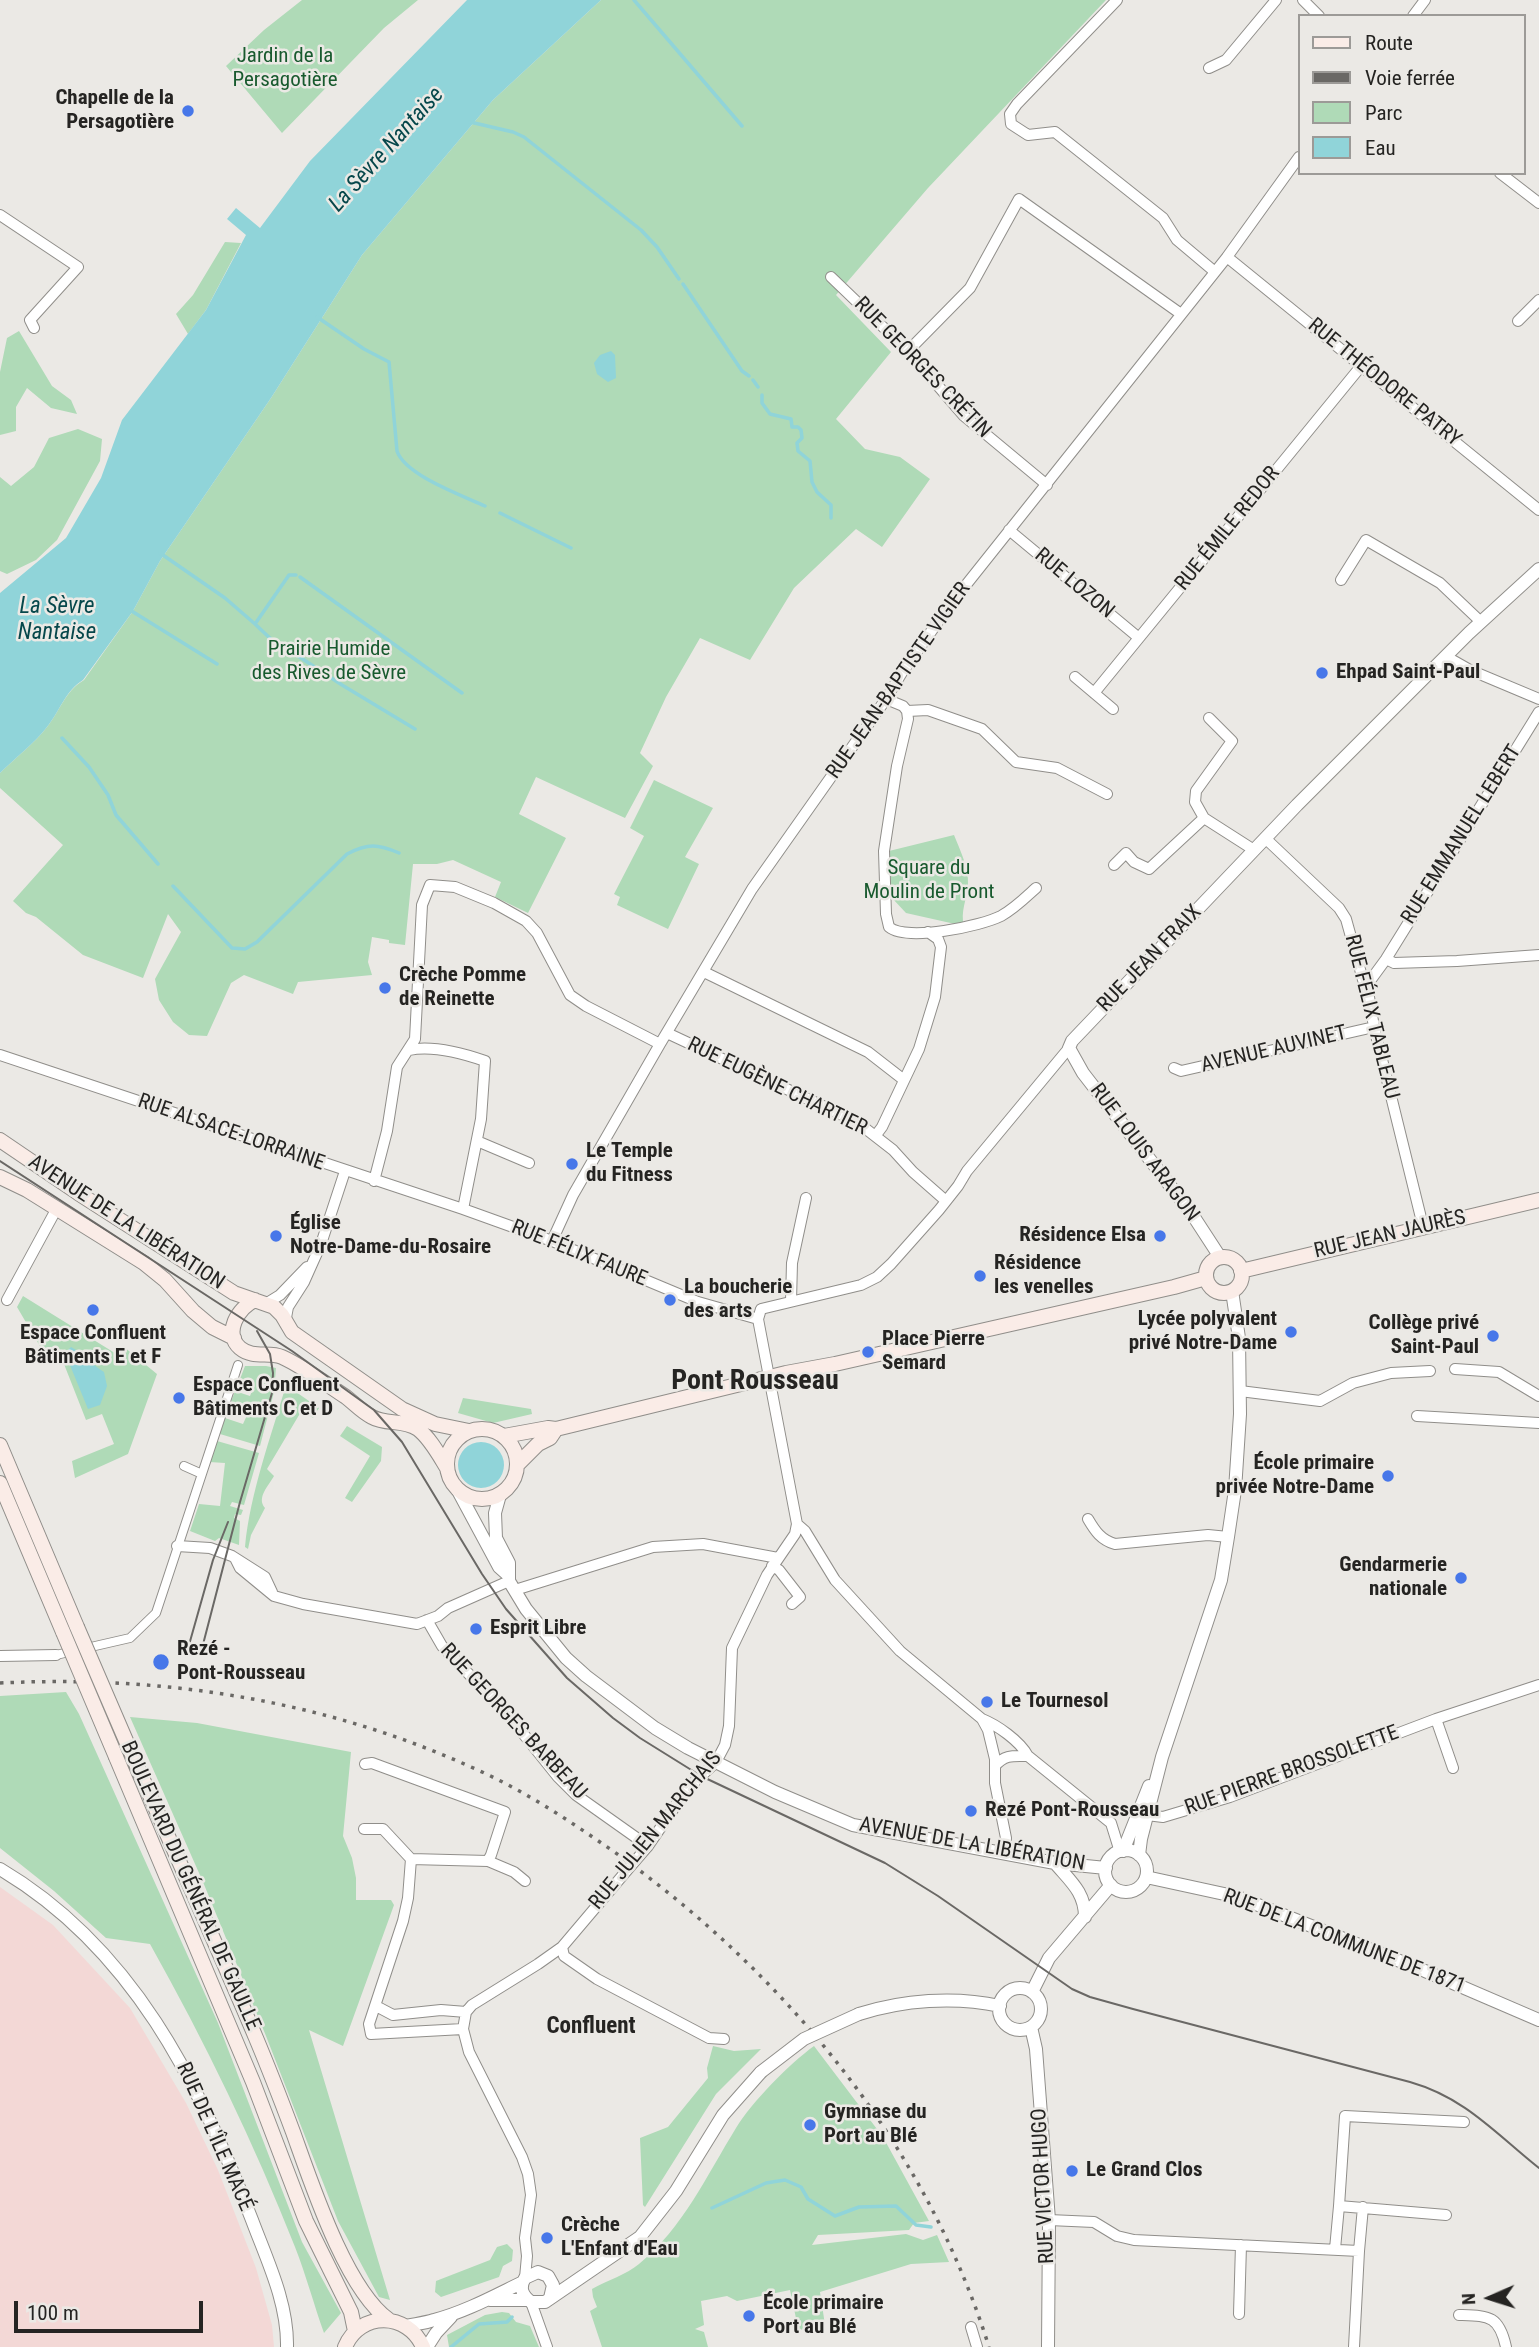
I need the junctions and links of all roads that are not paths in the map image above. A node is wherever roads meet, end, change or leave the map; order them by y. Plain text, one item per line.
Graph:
1 (1117, 0) edge
2 (1276, 0) edge
3 (1303, 0) edge
4 (1317, 14) edge
5 (1209, 68) dead end
6 (1298, 158) edge
7 (1503, 175) edge
8 (1539, 203) edge
9 (0, 215) edge
10 (1227, 257) junction
11 (1214, 272) junction
12 (831, 277) dead end
13 (1539, 300) edge
14 (1181, 314) junction
15 (1518, 321) dead end
16 (34, 328) dead end
17 (908, 351) junction
18 (1362, 365) junction
19 (1047, 485) junction
20 (1539, 510) edge
21 (1009, 530) junction
22 (1539, 569) edge
23 (1341, 580) dead end
24 (1481, 622) junction
25 (1139, 638) junction
26 (1447, 657) junction
27 (1075, 677) dead end
28 (1094, 693) junction
29 (886, 699) junction
30 (1539, 699) edge
31 (1113, 709) dead end
32 (907, 711) junction
33 (1539, 712) edge
34 (1209, 718) dead end
35 (1107, 794) dead end
36 (1204, 818) junction
37 (1265, 838) junction
38 (1254, 850) junction
39 (1114, 865) dead end
40 (1036, 888) dead end
41 (928, 932) junction
42 (1539, 954) edge
43 (1386, 959) junction
44 (704, 972) junction
45 (1367, 985) junction
46 (1374, 1027) junction
47 (667, 1033) junction
48 (660, 1044) junction
49 (1069, 1048) junction
50 (407, 1052) junction
51 (0, 1055) edge
52 (1174, 1068) dead end
53 (904, 1080) junction
54 (876, 1135) junction
55 (0, 1140) edge
56 (478, 1140) junction
57 (529, 1163) dead end
58 (345, 1171) junction
59 (0, 1177) edge
60 (374, 1181) junction
61 (806, 1198) dead end
62 (1539, 1200) edge
63 (946, 1201) junction
64 (57, 1208) junction
65 (463, 1209) junction
66 (1423, 1226) junction
67 (552, 1241) junction
68 (1220, 1257) junction
69 (312, 1262) junction
70 (1241, 1271) junction
71 (1206, 1278) junction
72 (1232, 1291) junction
73 (7, 1300) dead end
74 (261, 1301) junction
75 (791, 1301) junction
76 (758, 1319) junction
77 (285, 1323) junction
78 (234, 1338) junction
79 (238, 1365) dead end
80 (1455, 1369) dead end
81 (1430, 1371) dead end
82 (768, 1378) junction
83 (1240, 1391) junction
84 (1539, 1396) edge
85 (1418, 1416) dead end
86 (1539, 1423) edge
87 (556, 1429) junction
88 (469, 1431) junction
89 (504, 1436) junction
90 (0, 1445) edge
91 (517, 1465) junction
92 (184, 1466) dead end
93 (447, 1468) junction
94 (202, 1474) junction
95 (0, 1483) edge
96 (457, 1489) junction
97 (500, 1494) junction
98 (1088, 1519) dead end
99 (797, 1524) junction
100 (1228, 1537) junction
101 (177, 1546) junction
102 (775, 1562) junction
103 (511, 1582) junction
104 (792, 1604) dead end
105 (427, 1620) junction
106 (70, 1629) junction
107 (0, 1656) edge
108 (56, 1656) joint
109 (1539, 1685) edge
110 (982, 1719) junction
111 (1436, 1719) junction
112 (1028, 1756) junction
113 (1162, 1757) junction
114 (716, 1762) junction
115 (365, 1764) dead end
116 (995, 1766) junction
117 (1453, 1768) dead end
118 (1147, 1815) junction
119 (1111, 1823) junction
120 (1135, 1823) junction
121 (364, 1829) dead end
122 (648, 1846) junction
123 (1121, 1851) junction
124 (1005, 1854) junction
125 (1139, 1855) junction
126 (411, 1859) junction
127 (488, 1860) junction
128 (1055, 1863) junction
129 (1105, 1868) junction
130 (0, 1869) edge
131 (1146, 1877) junction
132 (525, 1881) dead end
133 (1111, 1885) junction
134 (1085, 1917) junction
135 (562, 1947) junction
136 (1032, 1992) junction
137 (376, 2006) junction
138 (1000, 2006) junction
139 (466, 2012) junction
140 (1539, 2020) edge
141 (1031, 2027) junction
142 (463, 2029) junction
143 (724, 2039) dead end
144 (1464, 2122) dead end
145 (1339, 2206) junction
146 (1363, 2207) junction
147 (1446, 2215) dead end
148 (1049, 2220) junction
149 (1241, 2245) junction
150 (1335, 2249) junction
151 (1359, 2251) junction
152 (527, 2256) junction
153 (586, 2273) junction
154 (544, 2275) junction
155 (524, 2280) junction
156 (487, 2300) junction
157 (547, 2300) junction
158 (529, 2301) junction
159 (454, 2313) junction
160 (1239, 2314) dead end
161 (1459, 2315) dead end
162 (389, 2320) junction
163 (537, 2321) junction
164 (406, 2326) junction
165 (971, 2327) dead end
166 (355, 2331) junction
167 (288, 2347) edge
168 (345, 2347) edge
169 (425, 2347) edge
170 (547, 2347) edge
171 (977, 2347) edge
172 (1048, 2347) edge
173 (1354, 2347) edge
174 (1506, 2347) edge

1 - 11 street
2 - 5 street
3 - 4 street
6 - 10 street, RUE JEAN-BAPTISTE VIGIER
7 - 8 street
9 - 16 street
10 - 11 street, RUE JEAN-BAPTISTE VIGIER
10 - 18 street, RUE THÉODORE PATRY
11 - 14 street, RUE JEAN-BAPTISTE VIGIER
12 - 17 street, RUE GEORGES CRÉTIN
13 - 15 street
14 - 17 street
14 - 19 street, RUE JEAN-BAPTISTE VIGIER
17 - 19 street, RUE GEORGES CRÉTIN
18 - 20 street, RUE THÉODORE PATRY
18 - 25 street, RUE ÉMILE REDOR
19 - 21 street, RUE JEAN-BAPTISTE VIGIER
21 - 25 street, RUE LOZON
21 - 29 street, RUE JEAN-BAPTISTE VIGIER
22 - 24 street, RUE JEAN FRAIX
23 - 24 street
24 - 26 street, RUE JEAN FRAIX
25 - 28 street, RUE ÉMILE REDOR
26 - 30 street
26 - 37 street, RUE JEAN FRAIX
27 - 28 street
28 - 31 street
29 - 32 street
29 - 44 street, RUE JEAN-BAPTISTE VIGIER
32 - 35 street
32 - 41 street
33 - 43 street, RUE EMMANUEL LEBERT
34 - 36 street
36 - 38 street
36 - 39 street
37 - 38 street, RUE JEAN FRAIX
37 - 45 street, RUE FÉLIX TABLEAU
38 - 49 street, RUE JEAN FRAIX
40 - 41 street
41 - 53 street
42 - 43 street
43 - 45 street, RUE EMMANUEL LEBERT
44 - 47 street, RUE JEAN-BAPTISTE VIGIER
44 - 53 street
45 - 46 street, RUE FÉLIX TABLEAU
46 - 52 street, AVENUE AUVINET
46 - 66 street, RUE FÉLIX TABLEAU
47 - 48 street, RUE JEAN-BAPTISTE VIGIER
47 - 54 street, RUE EUGÈNE CHARTIER
48 - 50 street
48 - 67 street, RUE JEAN-BAPTISTE VIGIER
49 - 63 street, RUE JEAN FRAIX
49 - 68 street, RUE LOUIS ARAGON
50 - 56 street
50 - 60 street
51 - 58 street, RUE ALSACE-LORRAINE
53 - 54 street
54 - 63 street, RUE EUGÈNE CHARTIER
55 - 74 main road, AVENUE DE LA LIBÉRATION
56 - 57 street
56 - 65 street
58 - 60 street, RUE ALSACE-LORRAINE
58 - 69 street
59 - 64 main road, AVENUE DE LA LIBÉRATION
60 - 65 street, RUE ALSACE-LORRAINE
61 - 75 street
62 - 66 main road, RUE JEAN JAURÈS
63 - 75 street, RUE JEAN FRAIX
64 - 73 street
64 - 78 main road, AVENUE DE LA LIBÉRATION
65 - 67 street, RUE FÉLIX FAURE
66 - 70 main road, RUE JEAN JAURÈS
67 - 76 street, RUE FÉLIX FAURE
68 - 70 main road
68 - 71 main road
69 - 74 street
69 - 77 street
70 - 72 main road
71 - 72 main road
71 - 82 main road
72 - 83 street
74 - 77 main road, AVENUE DE LA LIBÉRATION
74 - 78 main road, AVENUE DE LA LIBÉRATION
75 - 76 street, RUE JEAN FRAIX
76 - 82 street
77 - 88 main road, AVENUE DE LA LIBÉRATION
78 - 93 main road, AVENUE DE LA LIBÉRATION
79 - 94 street
80 - 84 street
81 - 83 street
82 - 87 main road
82 - 99 street
83 - 100 street
85 - 86 street
87 - 89 main road
87 - 91 main road
88 - 89 main road
88 - 93 main road
89 - 91 main road
90 - 106 main road, BOULEVARD DU GÉNÉRAL DE GAULLE
91 - 97 main road
92 - 94 street
93 - 96 main road
94 - 101 street
95 - 106 main road, BOULEVARD DU GÉNÉRAL DE GAULLE
96 - 97 main road
96 - 103 street, AVENUE DE LA LIBÉRATION
97 - 103 street, AVENUE DE LA LIBÉRATION
98 - 100 street
99 - 102 street, RUE JULIEN MARCHAIS
99 - 110 street
100 - 113 street
101 - 105 street
101 - 108 street
102 - 103 street, RUE GEORGES BARBEAU
102 - 104 street
102 - 114 street, RUE JULIEN MARCHAIS
103 - 105 street, RUE GEORGES BARBEAU
103 - 114 street, AVENUE DE LA LIBÉRATION
105 - 122 street, RUE GEORGES BARBEAU
106 - 162 main road, BOULEVARD DU GÉNÉRAL DE GAULLE, bridge
106 - 166 main road, BOULEVARD DU GÉNÉRAL DE GAULLE, bridge
107 - 108 street
109 - 111 street, RUE PIERRE BROSSOLETTE
110 - 112 street
110 - 116 street
111 - 117 street
111 - 118 street, RUE PIERRE BROSSOLETTE
112 - 116 street
112 - 119 street
113 - 118 street
113 - 120 street
114 - 122 street, RUE JULIEN MARCHAIS
114 - 124 street, AVENUE DE LA LIBÉRATION
115 - 127 street
116 - 124 street
118 - 125 street
119 - 120 street
119 - 123 street
120 - 123 street
121 - 126 street
122 - 135 street, RUE JULIEN MARCHAIS, bridge
123 - 125 street
123 - 129 street
124 - 128 street, AVENUE DE LA LIBÉRATION
125 - 131 street
126 - 127 street
126 - 137 street
127 - 132 street
128 - 129 street, AVENUE DE LA LIBÉRATION
128 - 134 street
129 - 133 street
130 - 167 street, RUE DE L'ÎLE MACÉ
131 - 133 street
131 - 140 street, RUE DE LA COMMUNE DE 1871
133 - 134 street
134 - 136 street
135 - 139 street, RUE JULIEN MARCHAIS
135 - 143 street
136 - 138 street
136 - 141 street
137 - 139 street
137 - 142 street
138 - 141 street
138 - 153 street, bridge
139 - 142 street
141 - 148 street, RUE VICTOR HUGO
142 - 152 street
144 - 145 street
145 - 146 street
145 - 150 street
146 - 147 street
146 - 151 street
148 - 149 street
148 - 172 street, RUE VICTOR HUGO
149 - 150 street
149 - 160 street
150 - 151 street
151 - 173 street
152 - 154 street
152 - 155 street
153 - 154 street
153 - 157 street
154 - 155 street
154 - 157 street
155 - 156 street
155 - 158 street
156 - 158 street
156 - 159 street
157 - 158 street
157 - 163 street
158 - 163 street
159 - 164 street
159 - 169 street
161 - 174 street
162 - 164 main road
162 - 166 main road
163 - 170 street
164 - 169 main road
165 - 171 street
166 - 168 main road

